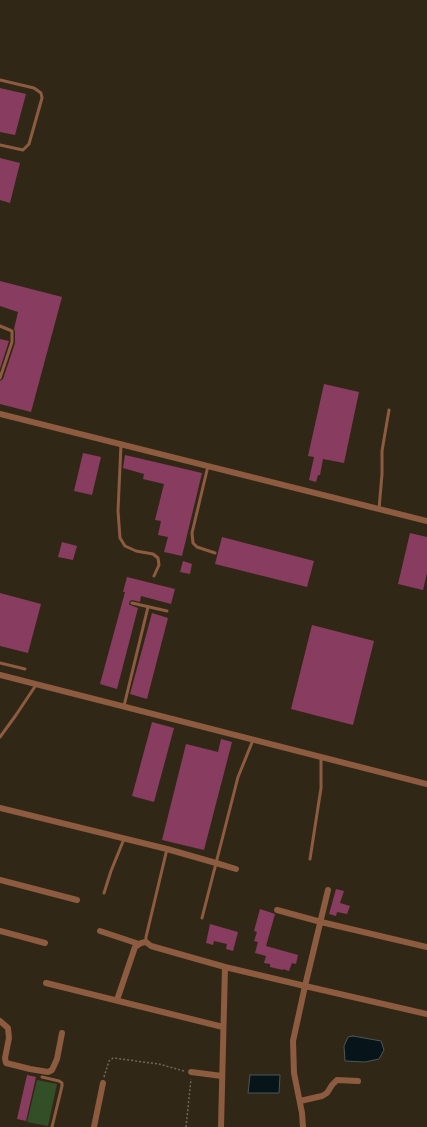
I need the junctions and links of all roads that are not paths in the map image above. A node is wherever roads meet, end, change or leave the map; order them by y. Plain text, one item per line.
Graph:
1 (0, 80) edge
2 (0, 144) edge
3 (0, 326) edge
4 (0, 378) edge
5 (389, 410) dead end
6 (0, 414) edge
7 (121, 444) junction
8 (208, 466) junction
9 (379, 509) junction
10 (427, 521) edge
11 (215, 553) dead end
12 (154, 576) dead end
13 (132, 603) dead end
14 (148, 607) junction
15 (167, 611) dead end
16 (0, 663) edge
17 (25, 669) dead end
18 (0, 676) edge
19 (36, 685) junction
20 (124, 707) junction
21 (0, 737) edge
22 (253, 740) junction
23 (321, 757) junction
24 (427, 784) edge
25 (0, 808) edge
26 (124, 839) junction
27 (167, 849) junction
28 (310, 859) dead end
29 (216, 863) junction
30 (236, 869) dead end
31 (0, 880) edge
32 (328, 890) dead end
33 (104, 893) dead end
34 (77, 900) dead end
35 (277, 910) dead end
36 (202, 918) dead end
37 (321, 922) junction
38 (0, 931) edge
39 (100, 931) dead end
40 (146, 942) junction
41 (45, 943) dead end
42 (138, 944) junction
43 (427, 947) edge
44 (225, 967) junction
45 (46, 982) dead end
46 (305, 986) junction
47 (117, 1000) junction
48 (427, 1014) edge
49 (0, 1021) edge
50 (222, 1027) junction
51 (62, 1033) dead end
52 (3, 1063) edge
53 (191, 1072) road end
54 (222, 1076) junction
55 (42, 1077) dead end
56 (358, 1081) dead end
57 (103, 1083) road end
58 (300, 1101) junction
59 (52, 1127) edge
60 (94, 1127) edge
61 (221, 1127) edge
62 (303, 1127) edge

1 - 2 lane
3 - 4 lane
5 - 9 lane
6 - 7 street
7 - 8 street
7 - 12 lane
8 - 9 street
8 - 11 lane
9 - 10 street
13 - 14 lane
14 - 15 lane
14 - 20 lane
16 - 17 lane
18 - 19 street
19 - 20 street
19 - 21 lane
20 - 22 street
22 - 23 street
22 - 29 lane
23 - 24 street
23 - 28 lane
25 - 26 street
26 - 27 street
26 - 33 lane
27 - 29 street
27 - 40 lane
29 - 30 street
29 - 36 lane
31 - 34 street
32 - 37 street
35 - 37 street
37 - 43 street
37 - 46 street
38 - 41 street
39 - 42 street
40 - 42 street
40 - 44 street
42 - 47 street
44 - 46 street
44 - 50 street
45 - 47 street
46 - 48 street
46 - 58 street
47 - 50 street
49 - 52 street
50 - 54 street
51 - 52 street
53 - 54 street
54 - 61 street
55 - 59 lane
56 - 58 street
57 - 60 street
58 - 62 street

